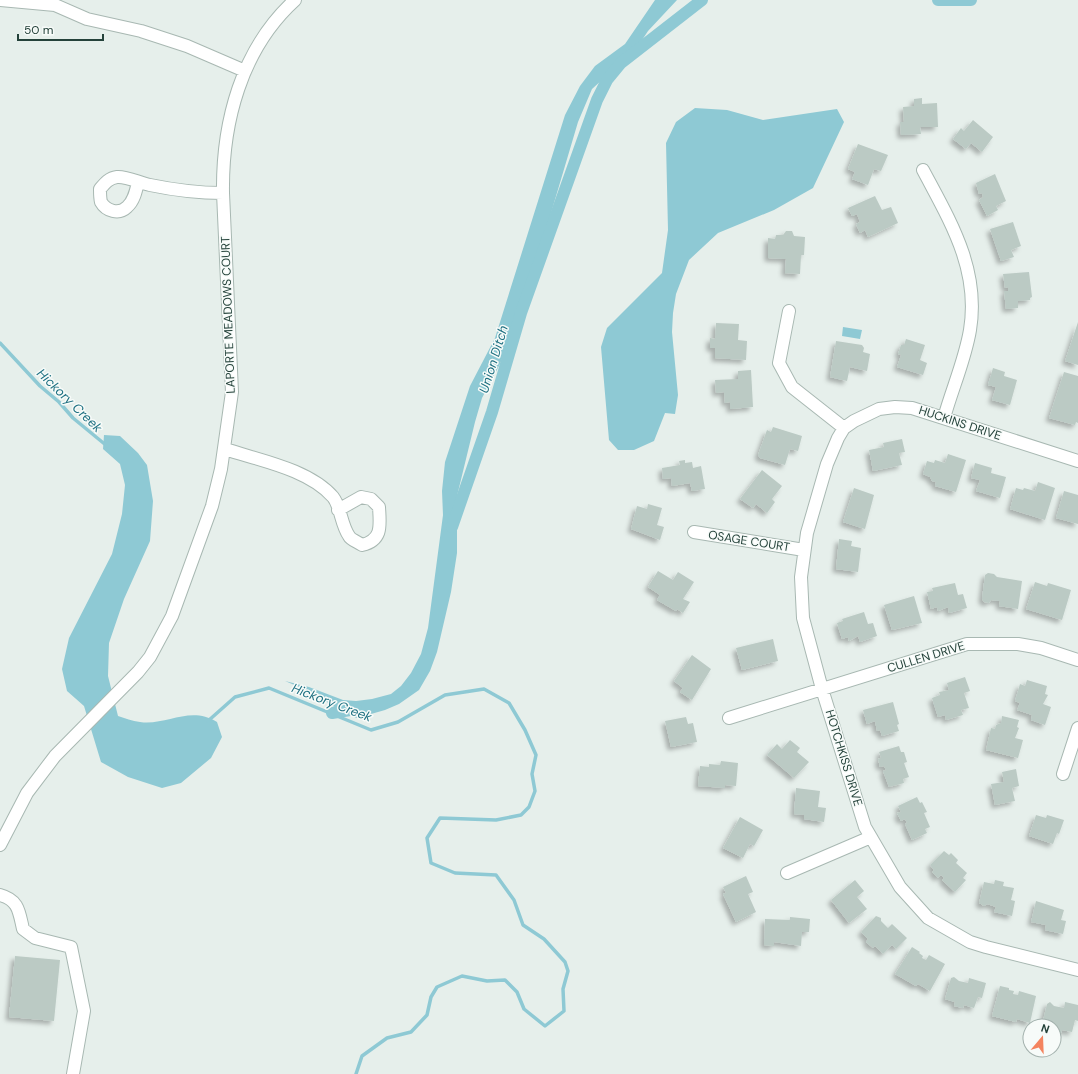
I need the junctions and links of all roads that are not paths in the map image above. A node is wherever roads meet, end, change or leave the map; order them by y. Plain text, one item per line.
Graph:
1 (0, 0) edge
2 (295, 0) edge
3 (245, 71) junction
4 (923, 170) dead end
5 (138, 182) dead end
6 (223, 193) junction
7 (789, 311) dead end
8 (944, 418) junction
9 (844, 428) junction
10 (224, 449) junction
11 (1078, 461) edge
12 (338, 510) dead end
13 (694, 532) dead end
14 (804, 550) junction
15 (1078, 660) edge
16 (822, 689) junction
17 (729, 718) dead end
18 (1078, 728) edge
19 (1063, 774) dead end
20 (871, 837) junction
21 (0, 845) edge
22 (787, 873) dead end
23 (0, 895) edge
24 (1078, 970) edge
25 (73, 1074) edge

1 - 3 street
2 - 3 street, LAPORTE MEADOWS COURT
3 - 6 street, LAPORTE MEADOWS COURT
4 - 8 street
5 - 6 street
6 - 10 street, LAPORTE MEADOWS COURT
7 - 9 street
8 - 9 street, HUCKINS DRIVE
8 - 11 street, HUCKINS DRIVE
9 - 14 street, HOTCHKISS DRIVE
10 - 12 street
10 - 21 street, LAPORTE MEADOWS COURT
13 - 14 street, OSAGE COURT
14 - 16 street, HOTCHKISS DRIVE
15 - 16 street, CULLEN DRIVE
16 - 17 street, CULLEN DRIVE
16 - 20 street, HOTCHKISS DRIVE
18 - 19 street
20 - 22 street
20 - 24 street, HOTCHKISS DRIVE
23 - 25 street

